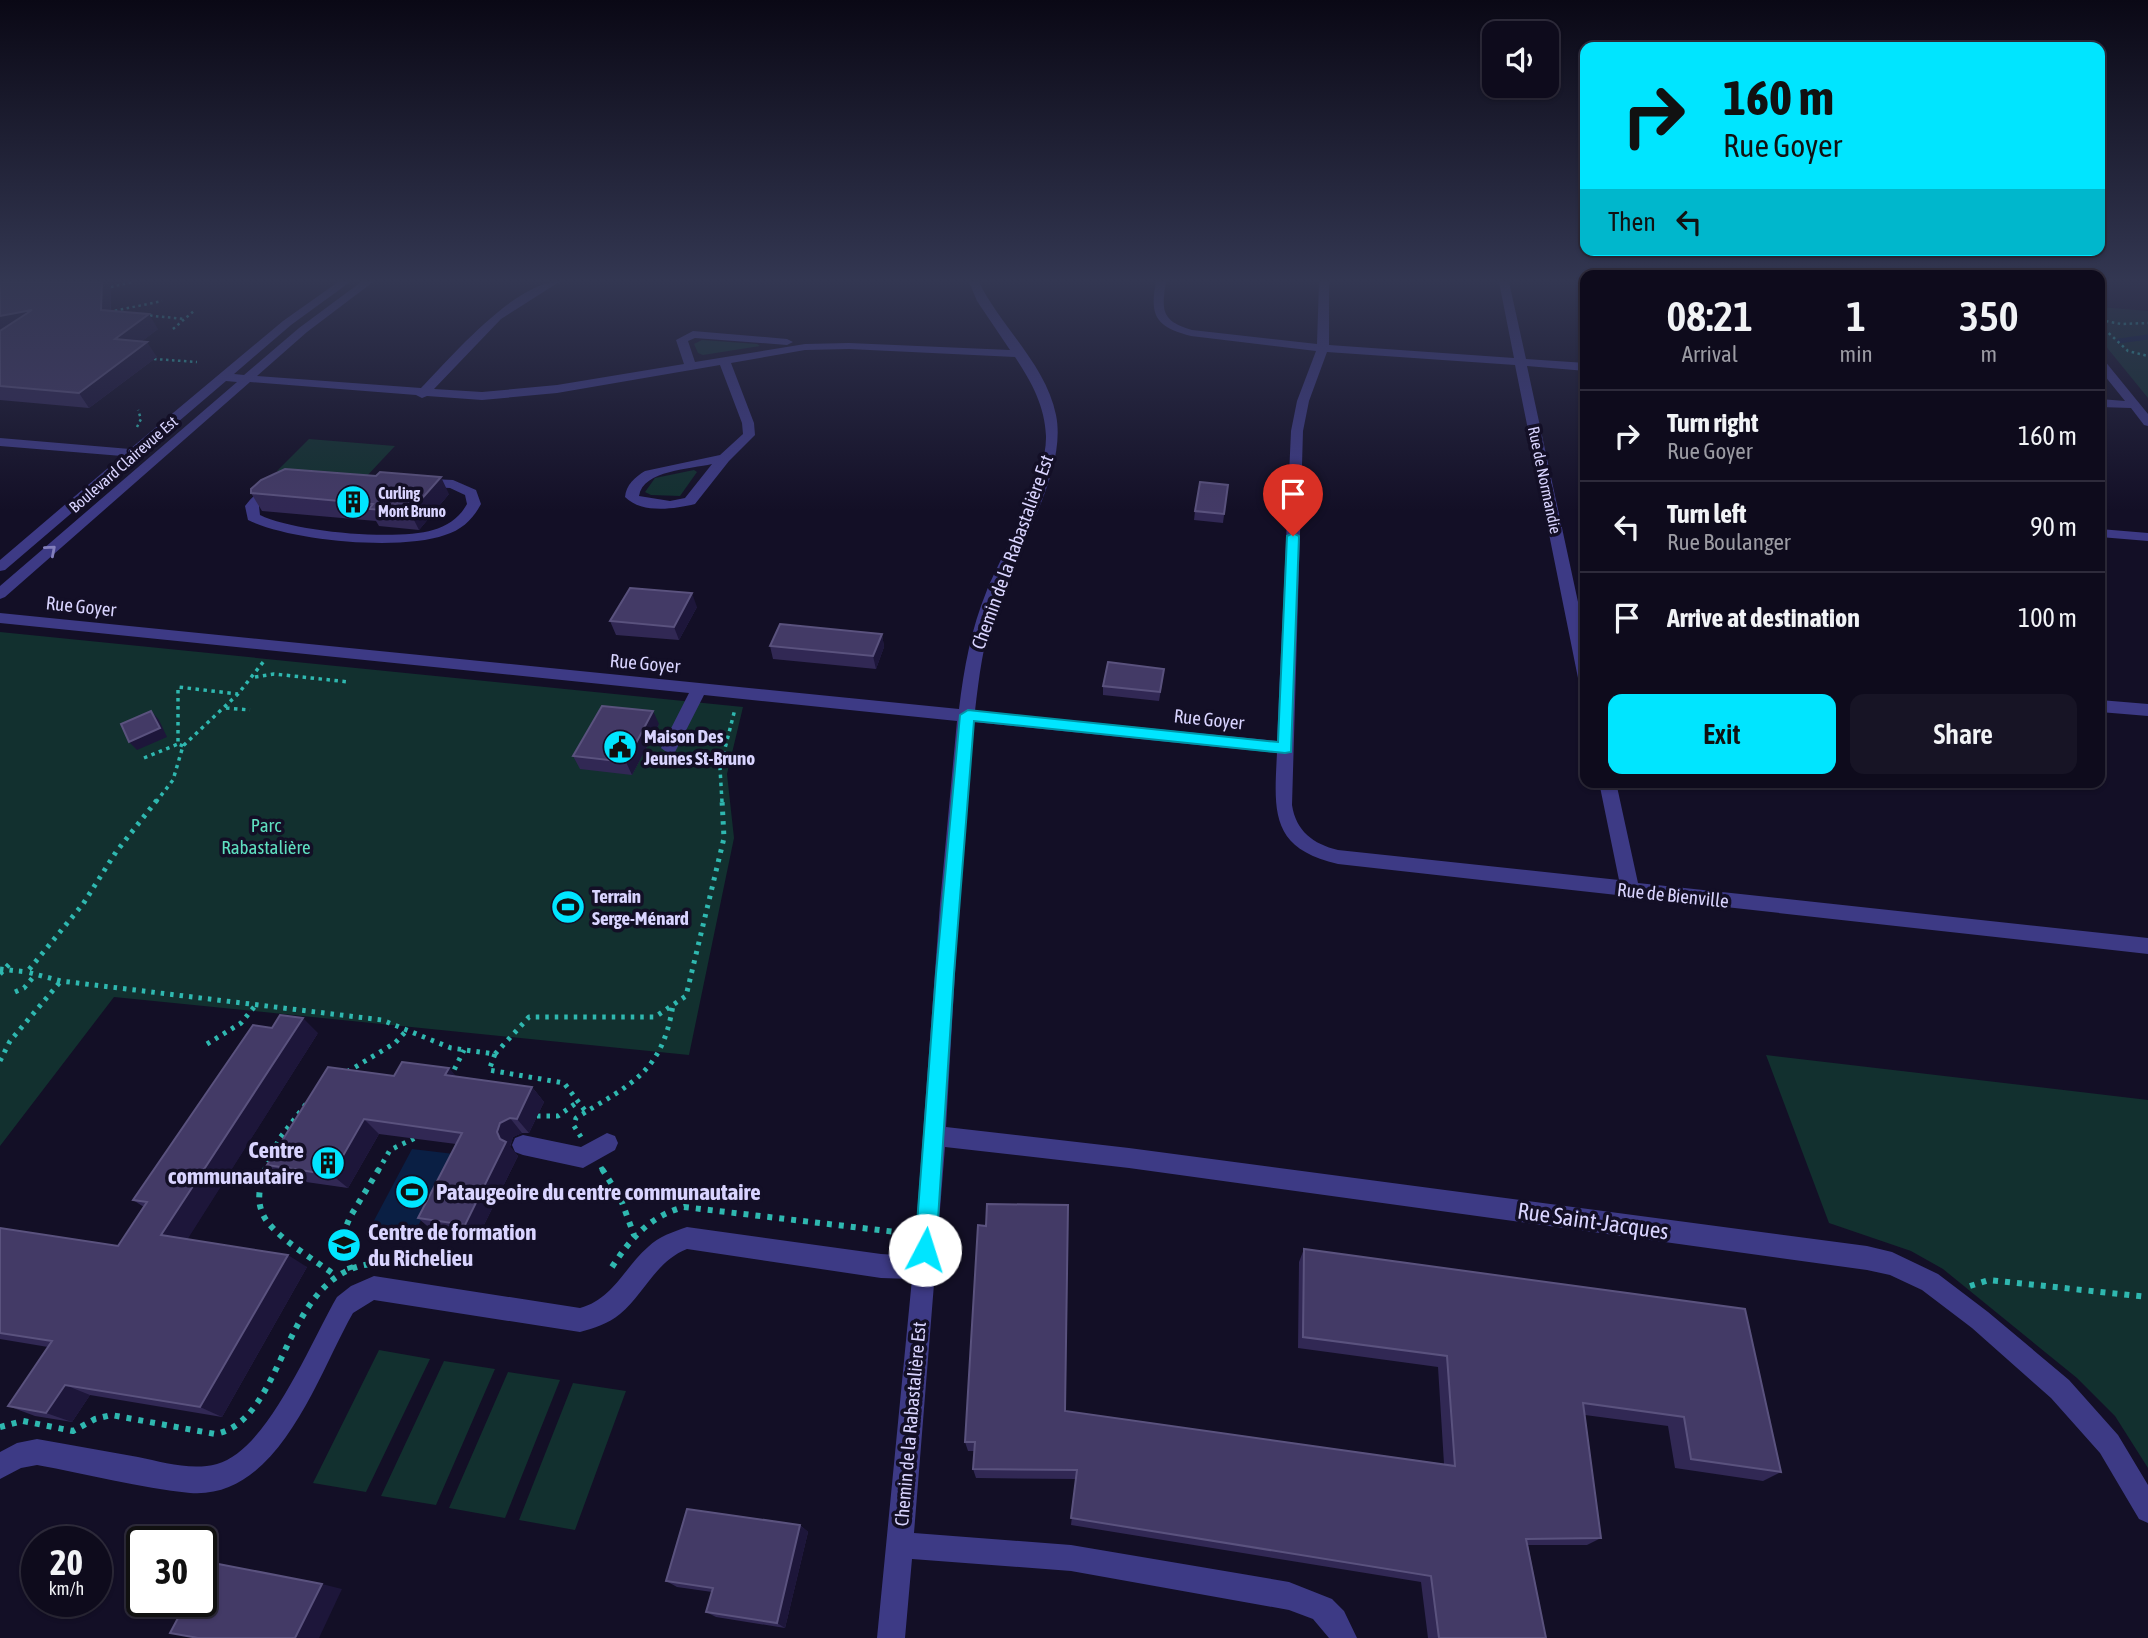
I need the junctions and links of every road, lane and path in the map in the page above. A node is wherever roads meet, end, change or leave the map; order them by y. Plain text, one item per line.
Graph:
1 (246, 358) edge
2 (270, 358) edge
3 (457, 358) edge
4 (688, 358) edge
5 (728, 358) edge
6 (1022, 358) edge
7 (1319, 358) edge
8 (1470, 358) edge
9 (1519, 358) edge
10 (154, 359) dead end
11 (724, 359) junction
12 (197, 362) dead end
13 (1520, 362) junction
14 (690, 365) junction
15 (1580, 367) edge
16 (2105, 368) edge
17 (224, 377) junction
18 (246, 379) junction
19 (422, 394) junction
20 (2105, 403) edge
21 (2135, 405) junction
22 (2148, 422) edge
23 (0, 442) edge
24 (135, 454) junction
25 (159, 456) junction
26 (724, 458) junction
27 (2105, 533) edge
28 (331, 534) joint
29 (2148, 537) edge
30 (0, 567) edge
31 (0, 594) edge
32 (0, 618) edge
33 (1580, 649) edge
34 (267, 657) dead end
35 (254, 677) junction
36 (349, 681) dead end
37 (699, 689) junction
38 (239, 694) junction
39 (737, 705) dead end
40 (2105, 706) edge
41 (225, 708) junction
42 (250, 710) dead end
43 (2148, 710) edge
44 (968, 715) junction
45 (181, 745) junction
46 (669, 748) dead end
47 (1285, 748) junction
48 (144, 758) dead end
49 (1608, 788) edge
50 (1630, 890) junction
51 (2148, 946) edge
52 (12, 961) dead end
53 (1, 971) edge
54 (27, 972) junction
55 (36, 975) junction
56 (61, 981) junction
57 (15, 992) dead end
58 (673, 1005) junction
59 (256, 1006) junction
60 (407, 1030) junction
61 (207, 1044) dead end
62 (464, 1050) junction
63 (495, 1054) junction
64 (0, 1061) edge
65 (338, 1078) edge
66 (448, 1082) edge
67 (317, 1093) edge
68 (579, 1101) junction
69 (596, 1105) dead end
70 (586, 1112) dead end
71 (537, 1116) dead end
72 (935, 1136) junction
73 (415, 1138) edge
74 (607, 1143) dead end
75 (523, 1144) dead end
76 (924, 1268) junction
77 (359, 1294) junction
78 (2148, 1297) edge
79 (1954, 1300) junction
80 (0, 1466) edge
81 (2148, 1510) edge
82 (899, 1545) junction
83 (891, 1638) edge
84 (1343, 1638) edge

1 - 17 street, Boulevard Clairevue Est
2 - 18 street, Boulevard Clairevue Est
3 - 19 street
4 - 14 street
5 - 11 street
6 - 44 street, Chemin de la Rabastalière Est
7 - 47 street, Rue de Bienville
8 - 13 street
9 - 13 street, Rue de Normandie
10 - 12 path
11 - 14 street
11 - 26 street
13 - 15 street
13 - 33 street, Rue de Normandie
14 - 19 street
16 - 21 street
17 - 18 street
17 - 24 street, Boulevard Clairevue Est
18 - 19 street
18 - 25 street, Boulevard Clairevue Est
20 - 21 street
21 - 22 street
23 - 24 street
24 - 25 street
24 - 30 street, Boulevard Clairevue Est
31 -> 25 street, Boulevard Clairevue Est
26 - 26 street
27 - 29 street
28 - 28 street
32 - 37 street, Rue Goyer
34 - 35 path
35 - 36 path
35 - 38 path
37 - 44 street, Rue Goyer
37 - 46 street
38 - 41 path
38 - 45 path
39 - 58 path
40 - 43 street
41 - 42 path
41 - 45 path
44 - 47 street, Rue Goyer
44 - 72 street, Chemin de la Rabastalière Est
45 - 48 path
45 - 54 path
47 - 50 street, Rue de Bienville
49 - 50 street
50 - 51 street, Rue de Bienville
52 - 53 path
53 - 54 path
54 - 55 path
55 - 56 path
55 - 57 path
56 - 59 path
56 - 64 path
58 - 63 path
58 - 69 path
59 - 60 path
59 - 61 path
60 - 62 path
60 - 65 path
62 - 63 path
62 - 66 path
63 - 68 path
67 - 77 path
68 - 70 path
68 - 71 path
72 - 76 street, Chemin de la Rabastalière Est
72 - 79 street, Rue Saint-Jacques
73 - 77 path
74 - 75 street
76 - 77 street
76 - 82 street, Chemin de la Rabastalière Est
77 - 80 street
78 - 79 path
79 - 81 street, Rue Saint-Jacques
82 - 83 street, Chemin de la Rabastalière Est
82 - 84 street

